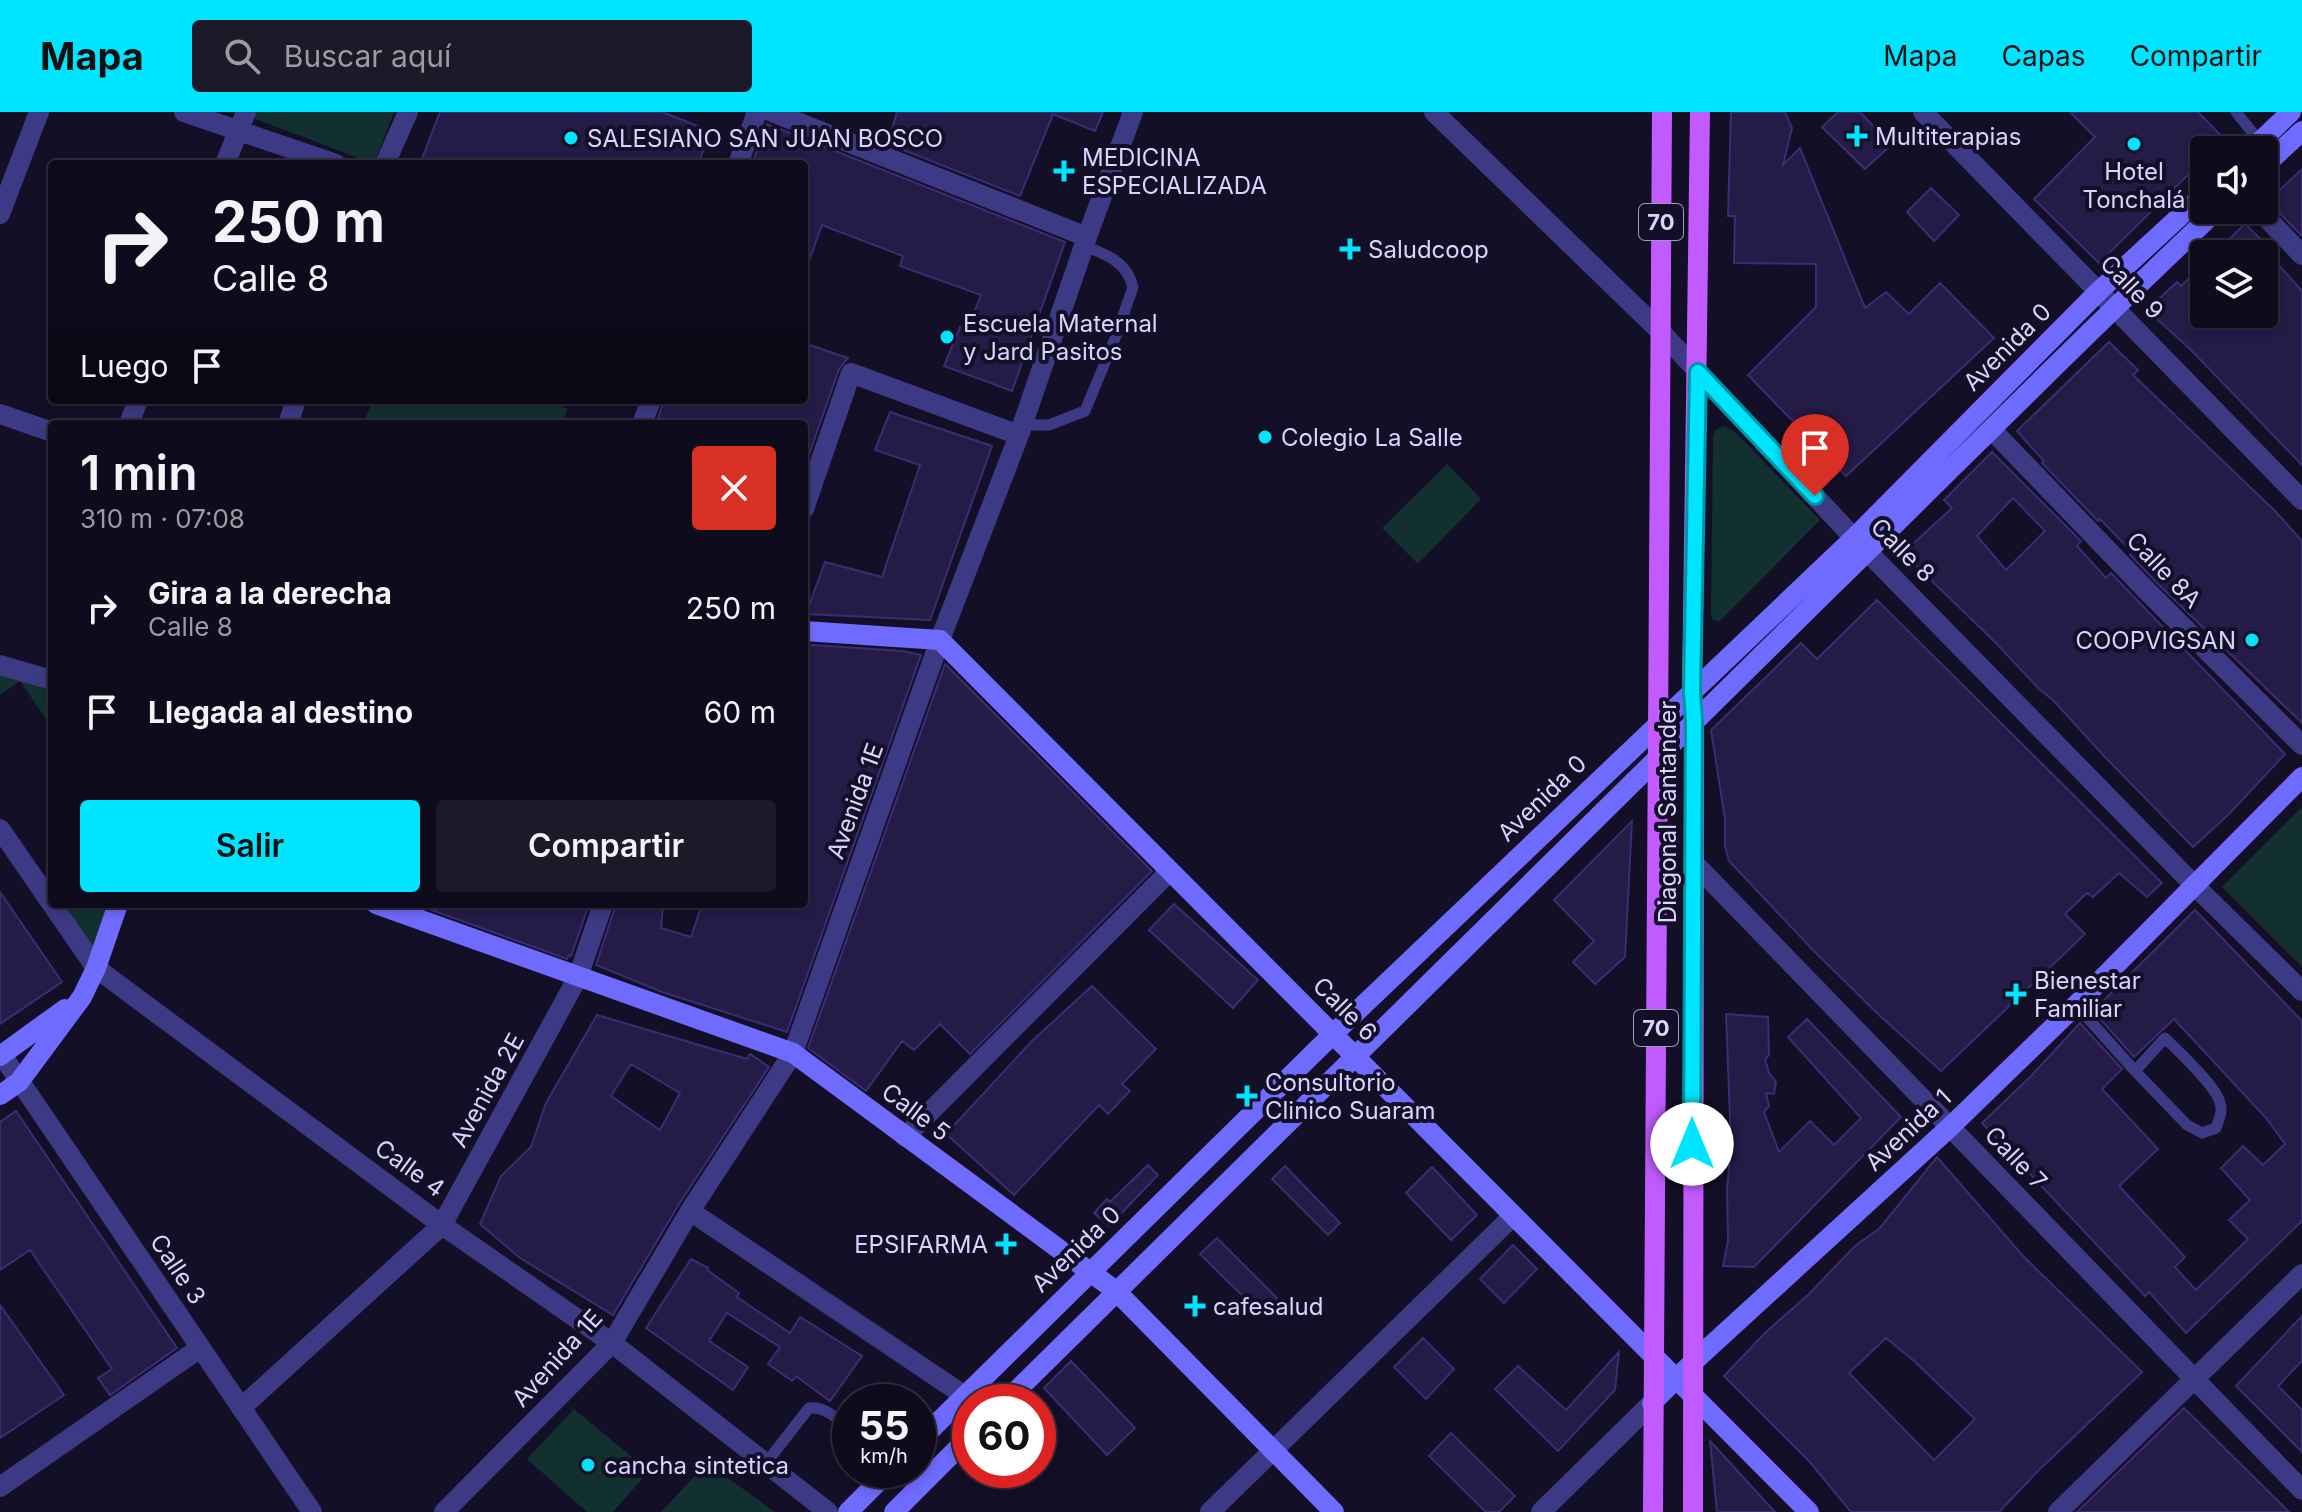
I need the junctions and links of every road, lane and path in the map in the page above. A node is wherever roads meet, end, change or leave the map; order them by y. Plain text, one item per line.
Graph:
1 (39, 112) edge
2 (184, 112) edge
3 (408, 112) edge
4 (757, 112) edge
5 (772, 112) edge
6 (1133, 112) edge
7 (1434, 112) edge
8 (1662, 112) edge
9 (1700, 112) edge
10 (1923, 112) edge
11 (2236, 112) edge
12 (2291, 112) edge
13 (242, 121) edge
14 (2302, 131) edge
15 (2250, 136) edge
16 (2266, 136) edge
17 (2278, 153) edge
18 (227, 160) edge
19 (327, 160) edge
20 (387, 160) edge
21 (739, 160) edge
22 (2190, 207) edge
23 (0, 214) edge
24 (2202, 224) edge
25 (2272, 224) edge
26 (1086, 242) junction
27 (2302, 255) edge
28 (2099, 291) junction
29 (2114, 307) junction
30 (1661, 332) junction
31 (1698, 372) junction
32 (0, 414) edge
33 (1021, 430) junction
34 (1992, 430) junction
35 (48, 431) edge
36 (808, 497) edge
37 (2302, 500) edge
38 (1861, 544) junction
39 (808, 631) edge
40 (940, 640) junction
41 (0, 665) edge
42 (48, 679) edge
43 (1692, 692) junction
44 (1694, 721) junction
45 (1657, 724) junction
46 (2302, 745) edge
47 (1657, 757) junction
48 (2302, 777) edge
49 (0, 829) edge
50 (1693, 862) junction
51 (1170, 871) junction
52 (2194, 885) junction
53 (48, 898) edge
54 (55, 908) edge
55 (117, 908) edge
56 (387, 908) edge
57 (602, 908) edge
58 (96, 968) junction
59 (578, 977) junction
60 (2302, 991) edge
61 (82, 997) junction
62 (2076, 1005) junction
63 (1333, 1034) junction
64 (793, 1053) junction
65 (1354, 1055) junction
66 (1, 1056) edge
67 (2135, 1071) junction
68 (19, 1082) junction
69 (0, 1095) edge
70 (1950, 1127) junction
71 (905, 1137) junction
72 (690, 1211) junction
73 (1513, 1216) junction
74 (442, 1225) junction
75 (1090, 1272) junction
76 (2302, 1274) edge
77 (1116, 1291) junction
78 (612, 1343) junction
79 (200, 1348) junction
80 (1654, 1357) junction
81 (1692, 1363) junction
82 (1676, 1379) junction
83 (2194, 1379) junction
84 (977, 1384) edge
85 (1023, 1384) edge
86 (952, 1387) edge
87 (1694, 1397) junction
88 (1652, 1403) junction
89 (241, 1408) junction
90 (952, 1409) edge
91 (832, 1415) edge
92 (936, 1424) edge
93 (1274, 1450) junction
94 (952, 1454) edge
95 (766, 1463) junction
96 (0, 1487) edge
97 (872, 1488) edge
98 (2302, 1490) edge
99 (312, 1512) edge
100 (444, 1512) edge
101 (828, 1512) edge
102 (848, 1512) edge
103 (894, 1512) edge
104 (1210, 1512) edge
105 (1334, 1512) edge
106 (1541, 1512) edge
107 (1653, 1512) edge
108 (1693, 1512) edge
109 (1809, 1512) edge
110 (2058, 1512) edge

1 - 23 street
2 - 13 street
3 - 20 street
4 - 21 street
5 - 26 street
6 - 26 street, Avenida 1E
7 - 30 street, Calle 8
8 - 30 main road, Diagonal Santander / 70
9 - 31 main road, Diagonal Santander / 70
10 - 28 street, Calle 9
11 - 15 lane
12 - 16 street
13 - 18 street
13 - 19 street
14 - 17 street
22 - 28 street, Avenida 0
24 - 29 street, Avenida 0
25 - 27 street
26 - 33 street, Avenida 1E
26 - 33 lane
28 - 29 street, Calle 9
28 - 38 street, Avenida 0
29 - 34 street, Avenida 0
29 - 37 street, Calle 9
30 - 31 street, Calle 8
30 - 45 main road, Diagonal Santander / 70
31 - 38 street, Calle 8
31 - 43 main road, Diagonal Santander / 70
32 - 35 street
33 - 36 street
33 - 40 street, Avenida 1E
34 - 38 street, Avenida 0
34 - 46 street, Calle 8A
38 - 43 street, Avenida 0
38 - 44 street, Avenida 0
38 - 52 street, Calle 8
39 - 40 street
40 - 51 street, Calle 6
40 - 64 street, Avenida 1E
41 - 42 street
43 - 44 main road, Diagonal Santander / 70
43 - 45 street, Avenida 0
44 - 47 street, Avenida 0
44 - 50 main road, Diagonal Santander / 70
45 - 47 main road, Diagonal Santander / 70
45 - 63 street, Avenida 0
47 - 65 street, Avenida 0
47 - 80 main road, Diagonal Santander / 70
48 - 52 street, Avenida 1
49 - 53 street, Calle 4
50 - 70 street, Calle 7
50 - 81 main road, Diagonal Santander / 70
51 - 63 street, Calle 6
51 - 71 street
52 - 60 street, Calle 8
52 - 62 street, Avenida 1
54 - 58 street, Calle 4
55 - 58 street
56 - 59 street, Calle 5
57 - 59 street, Avenida 2E
58 - 61 street
58 - 74 street, Calle 4
59 - 64 street, Calle 5
59 - 74 street, Avenida 2E
61 - 66 street
61 - 68 street
62 - 67 lane
62 - 70 street, Avenida 1
63 - 65 street, Calle 6
63 - 75 street, Avenida 0
64 - 71 street, Calle 5
64 - 72 street, Avenida 1E
65 - 73 street, Calle 6
65 - 77 street, Avenida 0
66 - 68 street, Calle 3
67 - 67 lane
68 - 69 street
68 - 79 street, Calle 3
70 - 81 street, Avenida 1
70 - 83 street, Calle 7
71 - 75 street, Calle 5
72 - 78 street, Avenida 1E
72 - 86 street
73 - 80 street, Calle 6
73 - 93 street
74 - 78 street, Calle 4
74 - 89 street, Avenida 2E
75 - 77 street, Calle 5
75 - 84 street, Avenida 0
76 - 83 street
77 - 85 street, Avenida 0
77 - 93 street, Calle 5
78 - 95 street, Calle 4
78 - 100 street, Avenida 1E
79 - 89 street, Calle 3
79 - 96 street
80 - 82 street, Calle 6
80 - 88 main road, Diagonal Santander / 70
81 - 82 street, Avenida 1
81 - 87 main road, Diagonal Santander / 70
82 - 87 street, Calle 6
82 - 88 street, Avenida 1
83 - 98 street, Calle 7
83 - 110 street
87 - 108 main road, Diagonal Santander / 70
87 - 109 street, Calle 6
88 - 106 street, Avenida 1
88 - 107 main road, Diagonal Santander / 70
89 - 99 street, Calle 3
90 - 92 street, Avenida 0
91 - 95 lane
93 - 104 street
93 - 105 street, Calle 5
94 - 103 street
95 - 101 street, Calle 4
97 - 102 street

